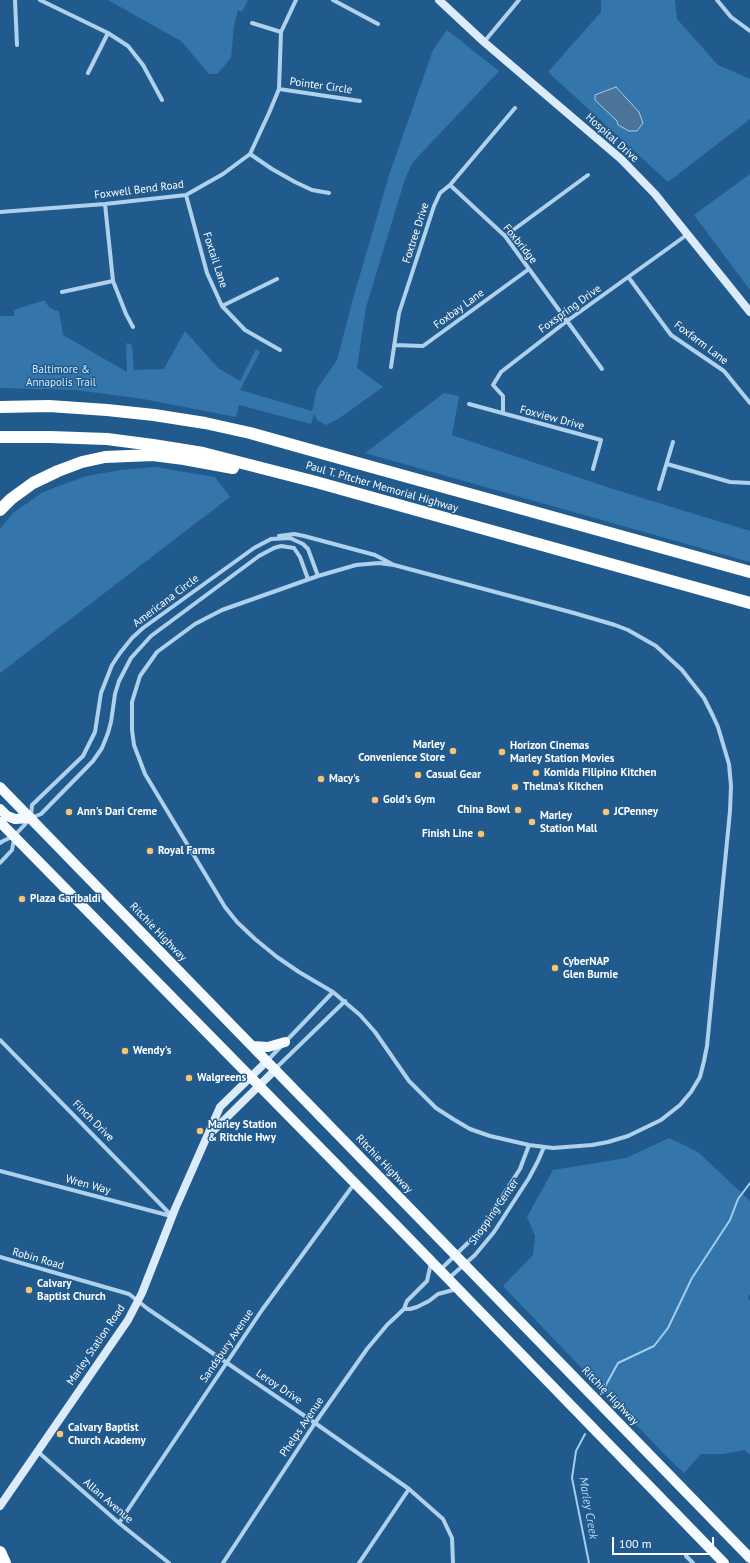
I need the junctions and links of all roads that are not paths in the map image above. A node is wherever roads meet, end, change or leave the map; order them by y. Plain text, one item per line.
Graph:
1 (15, 0) edge
2 (40, 0) edge
3 (296, 0) edge
4 (333, 0) edge
5 (439, 0) edge
6 (519, 0) edge
7 (717, 0) edge
8 (252, 23) dead end
9 (378, 24) dead end
10 (750, 31) edge
11 (281, 32) junction
12 (108, 33) junction
13 (484, 42) junction
14 (17, 45) dead end
15 (88, 73) dead end
16 (278, 89) junction
17 (162, 100) dead end
18 (360, 101) dead end
19 (515, 108) dead end
20 (250, 154) junction
21 (588, 175) dead end
22 (450, 185) junction
23 (329, 193) dead end
24 (186, 195) junction
25 (104, 204) junction
26 (0, 212) edge
27 (688, 234) junction
28 (505, 236) junction
29 (529, 269) junction
30 (629, 278) junction
31 (277, 279) dead end
32 (113, 281) junction
33 (62, 292) dead end
34 (222, 306) junction
35 (750, 312) edge
36 (567, 321) junction
37 (133, 327) dead end
38 (394, 345) junction
39 (280, 350) dead end
40 (391, 367) dead end
41 (602, 369) dead end
42 (750, 403) edge
43 (469, 404) dead end
44 (3, 406) edge
45 (503, 413) junction
46 (0, 437) edge
47 (673, 442) dead end
48 (666, 464) junction
49 (593, 469) dead end
50 (316, 482) junction
51 (750, 483) edge
52 (658, 489) dead end
53 (0, 510) edge
54 (271, 539) junction
55 (394, 565) junction
56 (750, 572) edge
57 (318, 576) junction
58 (308, 579) junction
59 (750, 604) edge
60 (0, 787) edge
61 (0, 809) edge
62 (31, 818) junction
63 (0, 822) edge
64 (14, 836) junction
65 (0, 843) edge
66 (0, 862) edge
67 (333, 992) junction
68 (345, 1001) junction
69 (0, 1040) edge
70 (285, 1042) junction
71 (252, 1046) junction
72 (267, 1061) junction
73 (275, 1070) junction
74 (250, 1077) junction
75 (258, 1086) junction
76 (206, 1139) junction
77 (528, 1145) junction
78 (544, 1147) junction
79 (0, 1171) edge
80 (354, 1183) junction
81 (172, 1216) junction
82 (456, 1255) junction
83 (0, 1257) edge
84 (431, 1262) junction
85 (465, 1264) junction
86 (440, 1270) junction
87 (448, 1279) junction
88 (457, 1289) junction
89 (138, 1301) junction
90 (404, 1309) junction
91 (227, 1362) junction
92 (315, 1423) junction
93 (37, 1451) junction
94 (409, 1489) junction
95 (1, 1504) edge
96 (119, 1522) junction
97 (0, 1552) edge
98 (686, 1556) dead end
99 (750, 1558) edge
100 (5, 1563) edge
101 (169, 1563) edge
102 (223, 1563) edge
103 (358, 1563) edge
104 (453, 1563) edge
105 (693, 1563) edge
106 (724, 1563) edge

1 - 14 street
2 - 12 street
3 - 11 street
4 - 9 street
5 - 13 main road, Hospital Drive
6 - 13 street
7 - 10 street
8 - 11 street
11 - 16 street
12 - 15 street
12 - 17 street
13 - 27 main road, Hospital Drive
16 - 18 street, Pointer Circle
16 - 20 street
19 - 22 street, Foxtree Drive
20 - 23 street
20 - 24 street, Foxwell Bend Road
21 - 28 street
22 - 28 street, Foxbridge
22 - 38 street, Foxtree Drive
24 - 25 street, Foxwell Bend Road
24 - 34 street, Foxtail Lane
25 - 26 street, Foxwell Bend Road
25 - 32 street
27 - 30 street, Foxspring Drive
27 - 35 main road, Hospital Drive
28 - 29 street, Foxbridge
29 - 36 street, Foxbridge
29 - 38 street, Foxbay Lane
30 - 36 street, Foxspring Drive
30 - 42 street, Foxfarm Lane
31 - 34 street
32 - 33 street
32 - 37 street
34 - 39 street, Foxtail Lane
36 - 41 street, Foxbridge
36 - 45 street, Foxspring Drive
38 - 40 street, Foxtree Drive
43 - 45 street, Foxview Drive
44 - 56 highway, Paul T. Pitcher Memorial Highway
45 - 49 street, Foxview Drive
46 - 50 highway, Paul T. Pitcher Memorial Highway
47 - 48 street
48 - 51 street
48 - 52 street
50 - 53 highway
50 - 59 highway, Paul T. Pitcher Memorial Highway
54 - 55 street
54 - 57 street, Americana Circle
54 - 62 street, Americana Circle
55 - 57 street
55 - 78 street
57 - 58 street
58 - 62 street, Americana Circle
58 - 67 street
60 - 62 main road, Ritchie Highway
61 - 62 main road
62 - 64 street, Americana Circle
62 - 71 main road, Ritchie Highway
63 - 64 main road
64 - 65 street, Americana Circle
64 - 66 street, Americana Circle
64 - 74 main road
67 - 68 street
67 - 70 street
68 - 73 street
68 - 77 street
69 - 81 street, Finch Drive
70 - 71 main road
70 - 72 street
71 - 72 main road, Ritchie Highway
72 - 73 main road, Ritchie Highway
72 - 74 main road, Marley Station Road
73 - 75 main road, Marley Station Road
73 - 82 main road, Ritchie Highway
74 - 75 main road
74 - 76 main road, Marley Station Road
75 - 76 main road, Marley Station Road
75 - 80 main road
76 - 81 main road, Marley Station Road
77 - 78 street
77 - 82 street, Shopping Center
78 - 85 street, Shopping Center
79 - 81 street, Wren Way
80 - 84 main road
80 - 91 street, Sandsbury Avenue
81 - 89 main road, Marley Station Road
82 - 85 main road, Ritchie Highway
82 - 86 street, Shopping Center
83 - 89 street, Robin Road
84 - 86 main road
84 - 90 street, Phelps Avenue
85 - 87 street, Shopping Center
85 - 99 main road, Ritchie Highway
86 - 87 main road
87 - 88 main road
88 - 90 street, Phelps Avenue
88 - 106 main road
89 - 91 street, Leroy Drive
89 - 93 main road, Marley Station Road
90 - 92 street, Phelps Avenue
91 - 92 street, Leroy Drive
91 - 96 street, Sandsbury Avenue
92 - 94 street, Leroy Drive
92 - 102 street, Phelps Avenue
93 - 95 main road, Marley Station Road
93 - 96 street, Allan Avenue
94 - 103 street
94 - 104 street, Leroy Drive
96 - 101 street, Allan Avenue
97 - 100 highway
98 - 105 street

